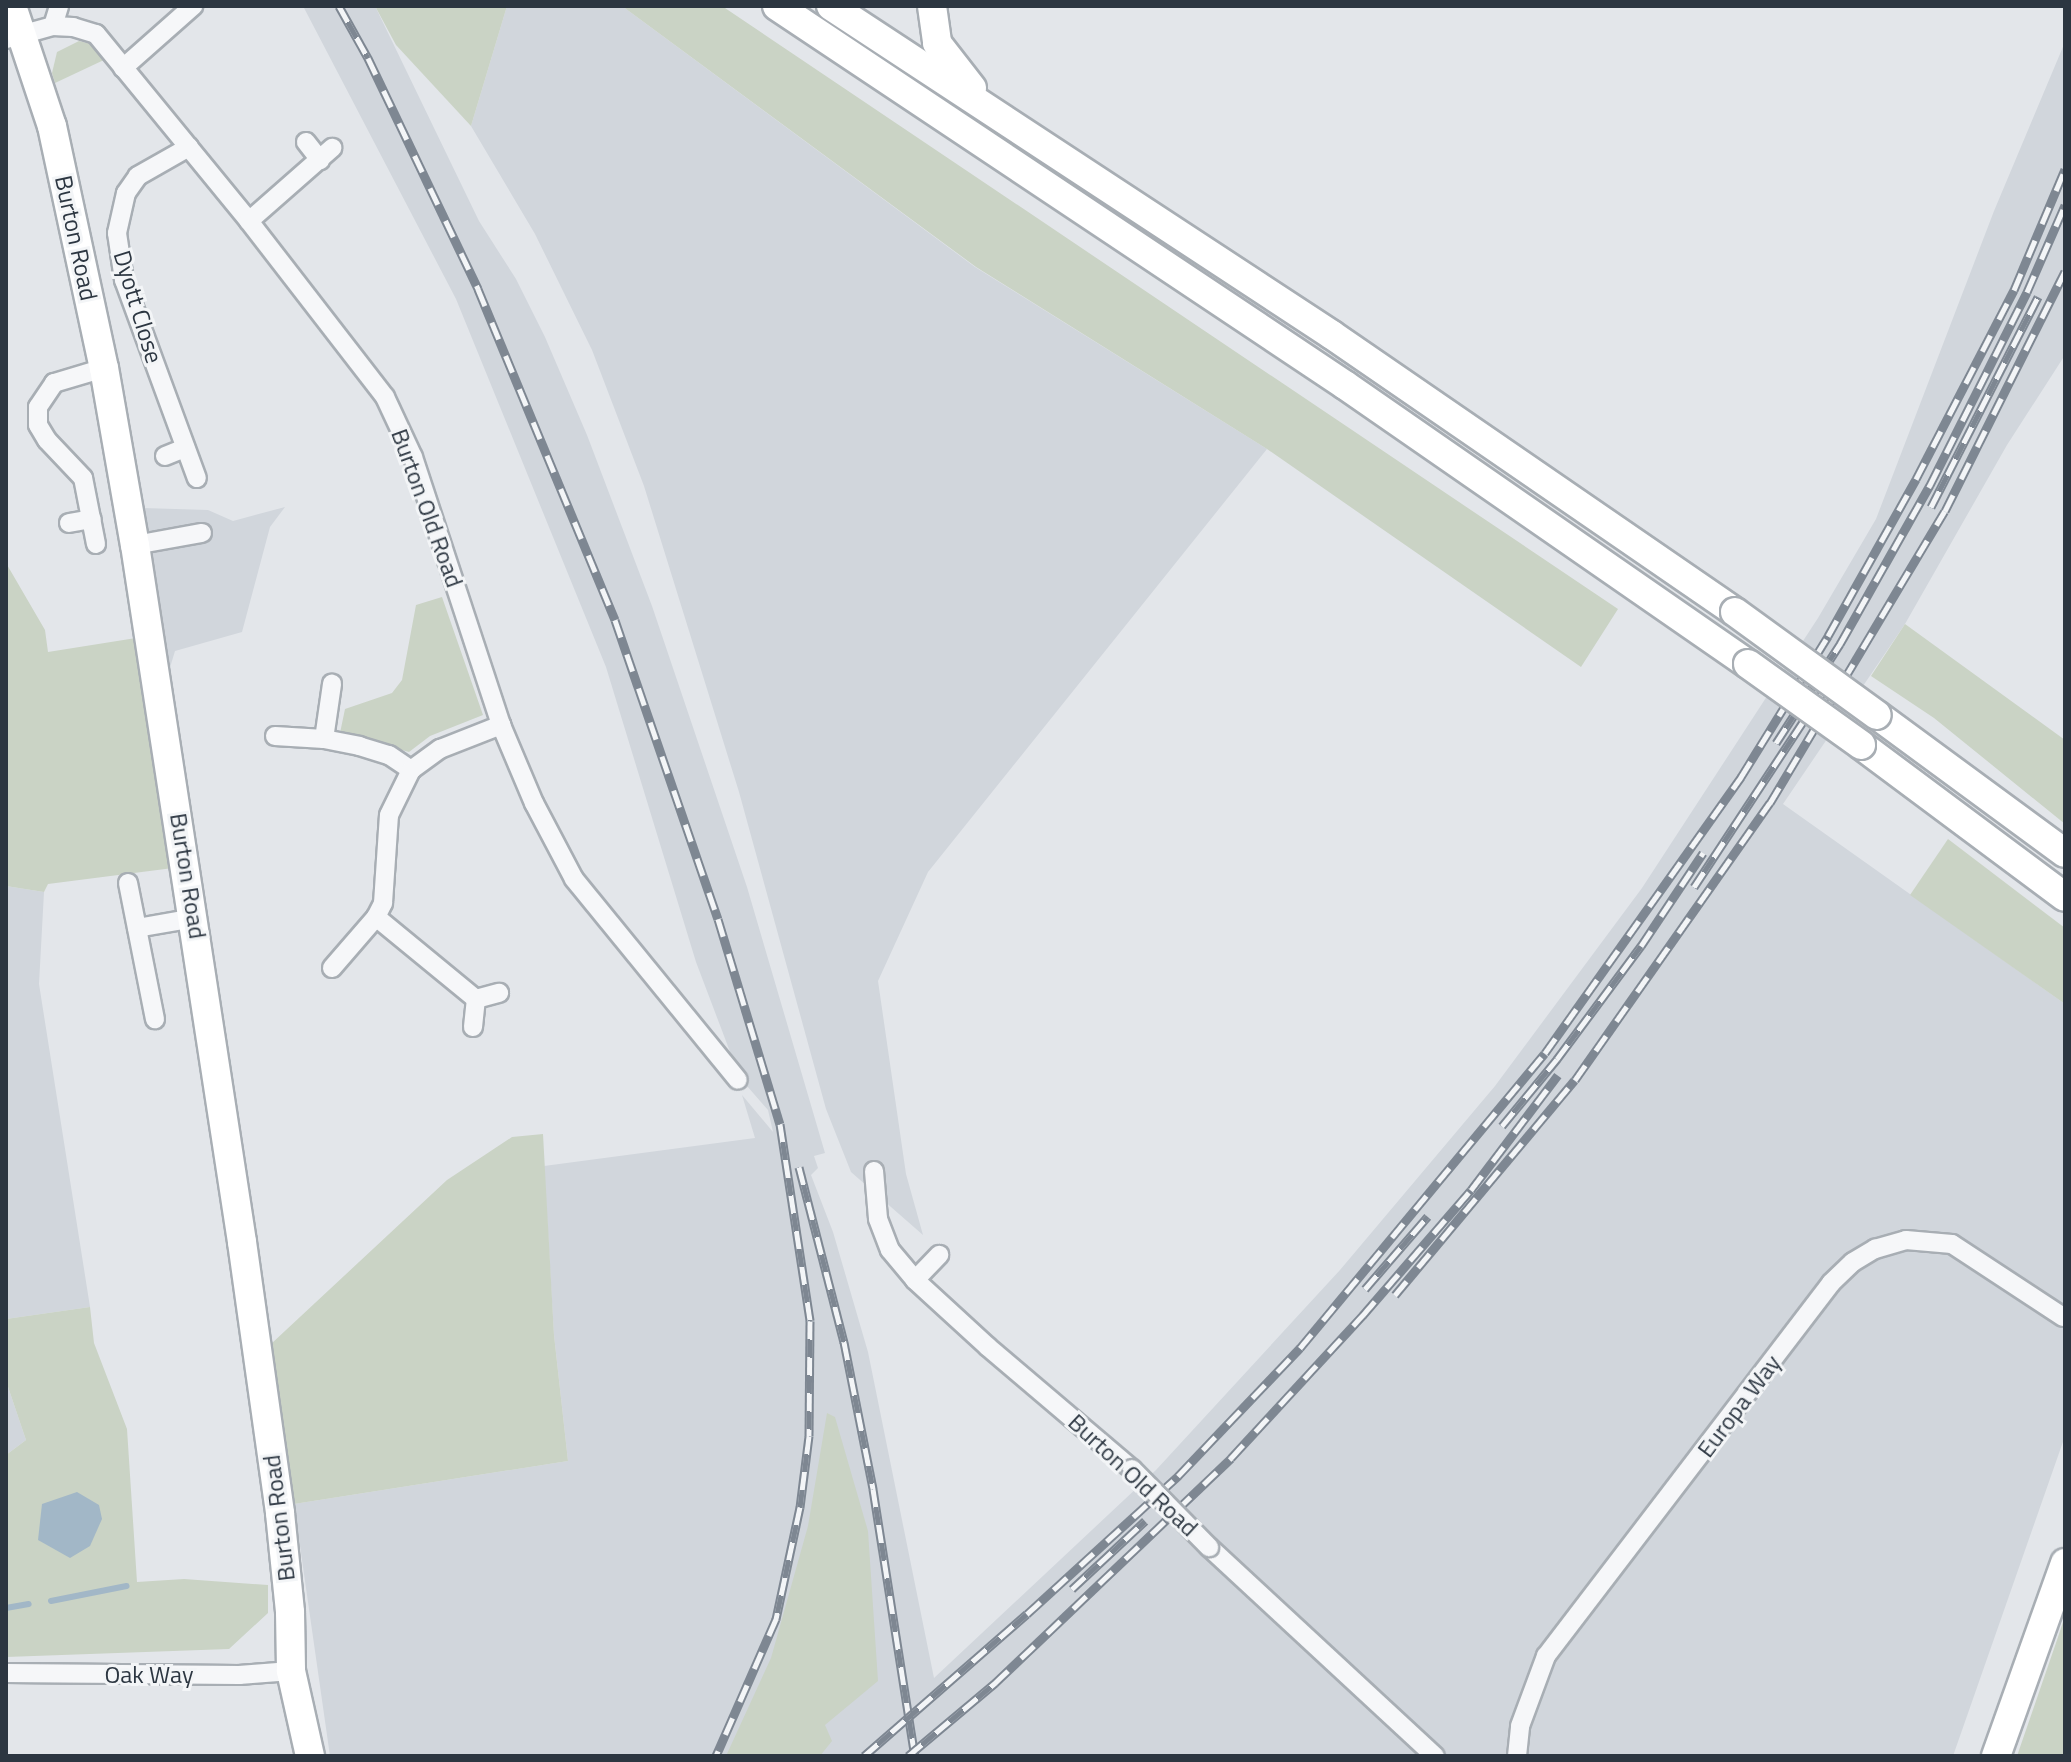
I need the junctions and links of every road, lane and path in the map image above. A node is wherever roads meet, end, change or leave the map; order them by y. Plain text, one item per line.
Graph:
1 (12, 6) edge
2 (59, 6) edge
3 (193, 6) edge
4 (777, 6) edge
5 (831, 6) edge
6 (932, 6) edge
7 (53, 26) junction
8 (14, 37) edge
9 (123, 68) junction
10 (1028, 138) junction
11 (306, 142) dead end
12 (189, 147) junction
13 (249, 221) junction
14 (104, 368) junction
15 (185, 448) junction
16 (165, 456) dead end
17 (197, 478) dead end
18 (92, 519) junction
19 (69, 523) dead end
20 (202, 533) dead end
21 (96, 544) dead end
22 (135, 545) junction
23 (332, 684) dead end
24 (501, 725) junction
25 (275, 736) dead end
26 (324, 739) junction
27 (411, 770) junction
28 (2065, 853) edge
29 (128, 883) dead end
30 (2065, 897) edge
31 (376, 917) junction
32 (195, 918) junction
33 (137, 928) junction
34 (332, 968) dead end
35 (499, 993) dead end
36 (476, 999) junction
37 (160, 1010) dead end
38 (473, 1027) dead end
39 (738, 1080) dead end
40 (874, 1171) dead end
41 (939, 1255) dead end
42 (915, 1280) junction
43 (2063, 1317) dead end
44 (2065, 1563) edge
45 (291, 1671) junction
46 (6, 1673) edge
47 (310, 1756) edge
48 (1435, 1756) edge
49 (1517, 1756) edge
50 (1996, 1756) edge

1 - 8 highway, Burton Road
2 - 7 street
3 - 9 street
4 - 30 highway, bridge
5 - 10 highway
6 - 10 highway
7 - 8 street, Burton Old Road
7 - 9 street, Burton Old Road
8 - 14 highway, Burton Road
9 - 12 street, Burton Old Road
10 - 28 highway, bridge
11 - 13 street
12 - 13 street, Burton Old Road
12 - 15 street, Dyott Close
13 - 24 street, Burton Old Road
14 - 18 street
14 - 22 highway, Burton Road
15 - 16 street
15 - 17 street, Dyott Close
18 - 19 street
18 - 21 street
20 - 22 street
22 - 32 highway, Burton Road
23 - 26 street
24 - 27 street
24 - 39 street, Burton Old Road
25 - 26 street
26 - 27 street
27 - 31 street
29 - 33 street
31 - 34 street
31 - 36 street
32 - 33 street
32 - 45 highway, Burton Road
33 - 37 street
35 - 36 street
36 - 38 street
40 - 42 street, Burton Old Road
41 - 42 street
42 - 48 street, Burton Old Road, bridge
43 - 49 street, Europa Way
44 - 50 highway
45 - 46 street, Oak Way
45 - 47 highway, Burton Road

